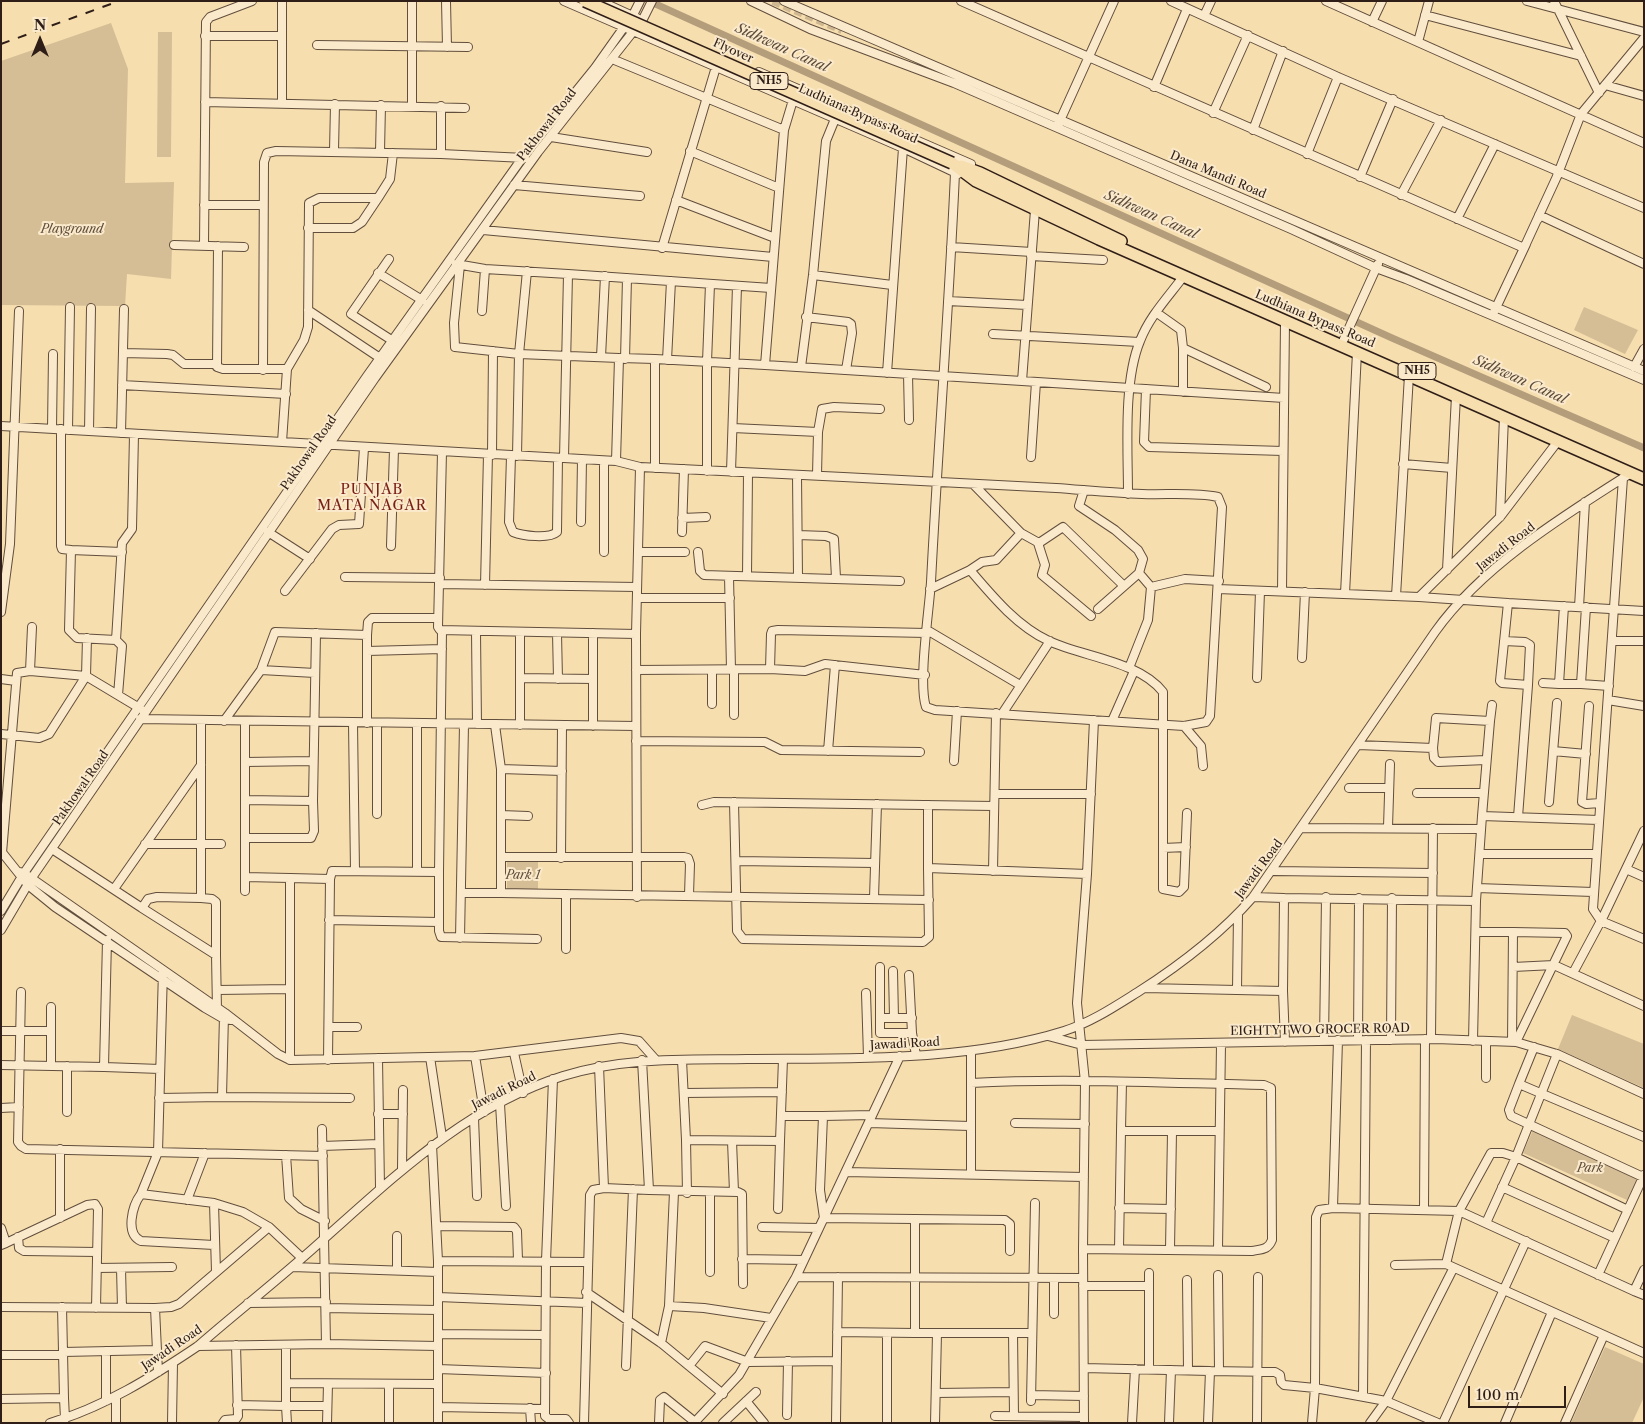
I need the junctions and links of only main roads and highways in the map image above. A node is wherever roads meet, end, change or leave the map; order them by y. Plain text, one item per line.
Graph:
1 (585, 1) edge
2 (978, 177) junction
3 (1644, 472) edge
4 (1644, 479) edge

1 - 2 highway, Flyover / NH5, bridge
2 - 3 highway, Ludhiana Bypass Road / NH5
2 - 4 highway, Ludhiana Bypass Road / NH5

